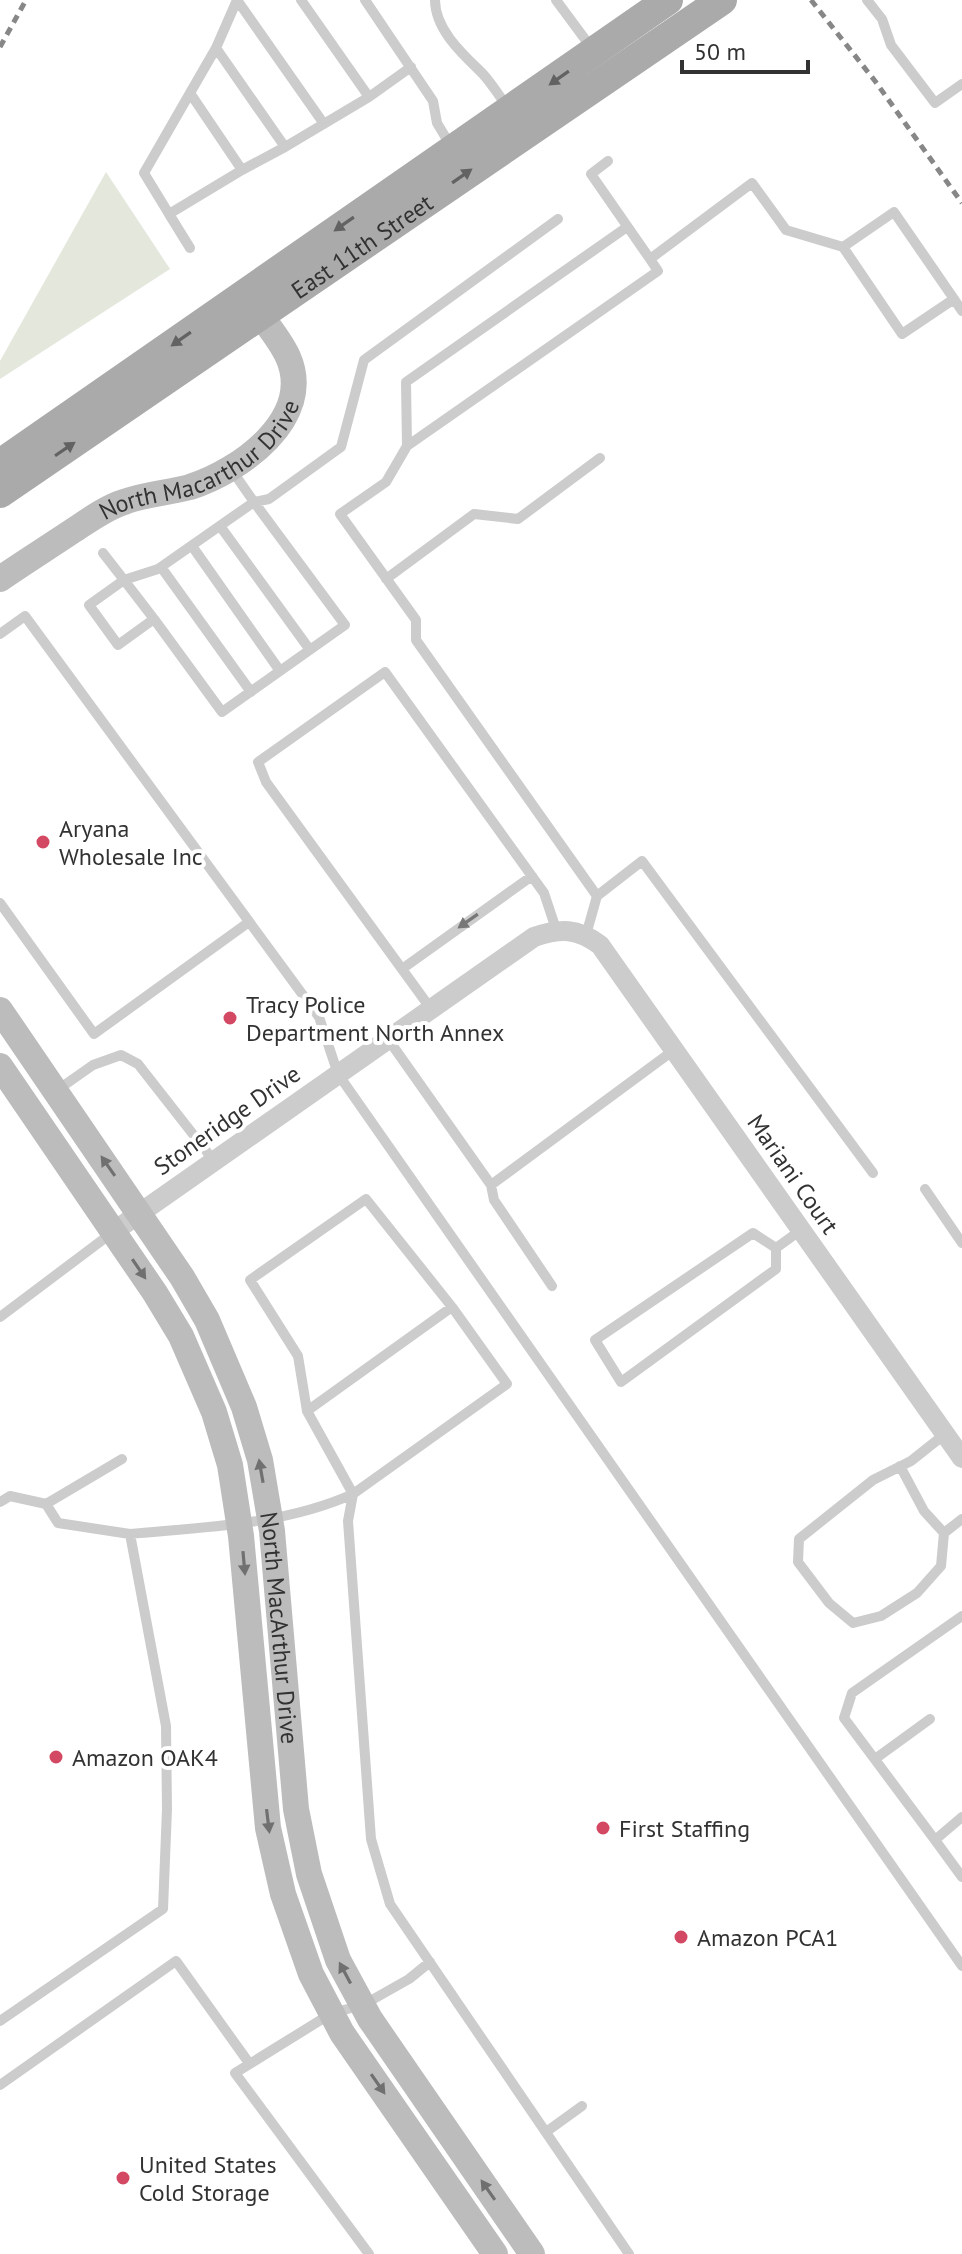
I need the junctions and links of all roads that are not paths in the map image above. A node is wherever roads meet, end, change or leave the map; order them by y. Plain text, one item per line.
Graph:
1 (301, 0) edge
2 (365, 0) edge
3 (435, 0) edge
4 (556, 0) edge
5 (722, 0) edge
6 (867, 0) edge
7 (655, 4) edge
8 (216, 48) junction
9 (594, 53) junction
10 (411, 67) junction
11 (962, 84) edge
12 (190, 93) junction
13 (369, 97) junction
14 (511, 111) junction
15 (324, 124) junction
16 (285, 147) junction
17 (453, 149) junction
18 (608, 161) dead end
19 (242, 170) junction
20 (169, 214) junction
21 (558, 219) dead end
22 (627, 227) junction
23 (843, 247) junction
24 (190, 248) dead end
25 (650, 259) junction
26 (954, 299) junction
27 (252, 305) junction
28 (962, 311) edge
29 (407, 446) junction
30 (600, 458) dead end
31 (0, 464) edge
32 (230, 467) junction
33 (0, 493) edge
34 (254, 502) junction
35 (220, 526) junction
36 (192, 546) junction
37 (103, 553) dead end
38 (161, 567) junction
39 (0, 579) edge
40 (386, 579) junction
41 (124, 580) junction
42 (154, 619) junction
43 (0, 634) edge
44 (310, 650) junction
45 (280, 671) junction
46 (251, 692) junction
47 (532, 876) junction
48 (597, 896) junction
49 (0, 903) edge
50 (249, 922) junction
51 (572, 931) junction
52 (402, 969) junction
53 (431, 1009) junction
54 (0, 1010) edge
55 (388, 1039) junction
56 (674, 1050) junction
57 (0, 1066) edge
58 (338, 1074) junction
59 (56, 1091) junction
60 (214, 1161) junction
61 (873, 1173) dead end
62 (491, 1185) junction
63 (925, 1189) dead end
64 (140, 1213) junction
65 (801, 1230) junction
66 (113, 1232) junction
67 (962, 1243) edge
68 (776, 1248) junction
69 (552, 1286) dead end
70 (452, 1307) junction
71 (0, 1317) edge
72 (307, 1411) junction
73 (945, 1434) junction
74 (962, 1458) edge
75 (122, 1459) dead end
76 (900, 1466) junction
77 (353, 1494) junction
78 (0, 1502) edge
79 (46, 1504) junction
80 (270, 1518) junction
81 (962, 1519) edge
82 (239, 1523) junction
83 (944, 1533) junction
84 (130, 1534) junction
85 (962, 1616) edge
86 (930, 1719) dead end
87 (875, 1759) junction
88 (962, 1817) edge
89 (935, 1840) junction
90 (962, 1877) edge
91 (430, 1962) junction
92 (962, 1966) edge
93 (363, 2005) junction
94 (332, 2013) junction
95 (0, 2021) edge
96 (249, 2063) junction
97 (0, 2085) edge
98 (582, 2106) dead end
99 (546, 2132) junction
100 (369, 2254) edge
101 (495, 2254) edge
102 (532, 2254) edge
103 (629, 2254) edge

1 - 13 lane
2 - 10 lane
3 - 14 lane
4 - 9 lane
27 -> 5 main road, East 11th Street
6 - 11 lane
7 - 9 main road, East 11th Street
8 - 12 lane
8 - 15 lane
8 - 16 lane
9 -> 14 main road, East 11th Street
10 - 13 lane
10 - 17 lane
12 - 19 lane
12 - 20 lane
13 - 15 lane
14 - 17 main road, East 11th Street
15 - 16 lane
16 - 19 lane
17 -> 27 main road, East 11th Street
18 - 22 lane
19 - 20 lane
20 - 24 lane
21 - 34 lane
22 - 25 lane
22 - 29 lane
23 - 25 lane
23 - 26 lane
23 - 26 lane
25 - 29 lane
26 - 28 lane
27 -> 31 main road, East 11th Street
27 - 32 main road, North Macarthur Drive
33 -> 27 main road, East 11th Street
29 - 40 lane
30 - 40 lane
32 - 34 lane
32 - 39 main road, North Macarthur Drive
34 - 35 lane
34 - 44 lane
35 - 36 lane
35 - 44 lane
36 - 38 lane
36 - 45 lane
37 - 41 lane
38 - 41 lane
38 - 46 lane
40 - 48 lane
41 - 42 lane
41 - 42 lane
42 - 46 lane
43 - 50 lane
44 - 45 lane
45 - 46 lane
47 - 51 lane
47 -> 52 lane
47 - 52 lane
48 - 51 lane
48 - 61 lane
49 - 50 lane
50 - 58 lane
51 - 53 street, Stoneridge Drive
51 - 56 street, Mariani Court
52 - 53 lane
53 - 55 street, Stoneridge Drive
54 - 59 main road, North MacArthur Drive
55 - 58 street, Stoneridge Drive
55 - 62 lane
56 - 62 lane
56 - 65 street, Mariani Court
57 - 66 main road, North MacArthur Drive
58 - 60 street, Stoneridge Drive
58 - 92 lane
59 - 60 lane
64 -> 59 main road, North MacArthur Drive
60 - 64 street, Stoneridge Drive
62 - 69 lane
63 - 67 lane
64 - 66 street, Stoneridge Drive
80 -> 64 main road, North MacArthur Drive
65 - 68 lane
65 - 73 street, Mariani Court
66 - 71 lane
66 -> 82 main road, North MacArthur Drive
68 - 68 lane
70 - 72 lane
70 - 72 lane
70 - 77 lane
72 - 77 lane
73 - 74 street, Mariani Court
73 - 76 lane
75 - 79 lane
76 - 83 lane
76 - 83 lane
77 - 80 lane
77 - 91 lane
78 - 79 lane
79 - 84 lane
80 - 82 lane
93 -> 80 main road, North MacArthur Drive
81 - 83 lane
82 - 84 lane
82 -> 94 main road, North MacArthur Drive
84 - 95 lane
85 - 87 lane
86 - 87 lane
87 - 89 lane
88 - 89 lane
89 - 90 lane
91 - 93 lane
91 - 99 lane
93 - 94 lane
102 -> 93 main road, North MacArthur Drive
94 - 96 lane
94 -> 101 main road, North MacArthur Drive
96 - 97 lane
96 - 100 lane
98 - 99 lane
99 - 103 lane

